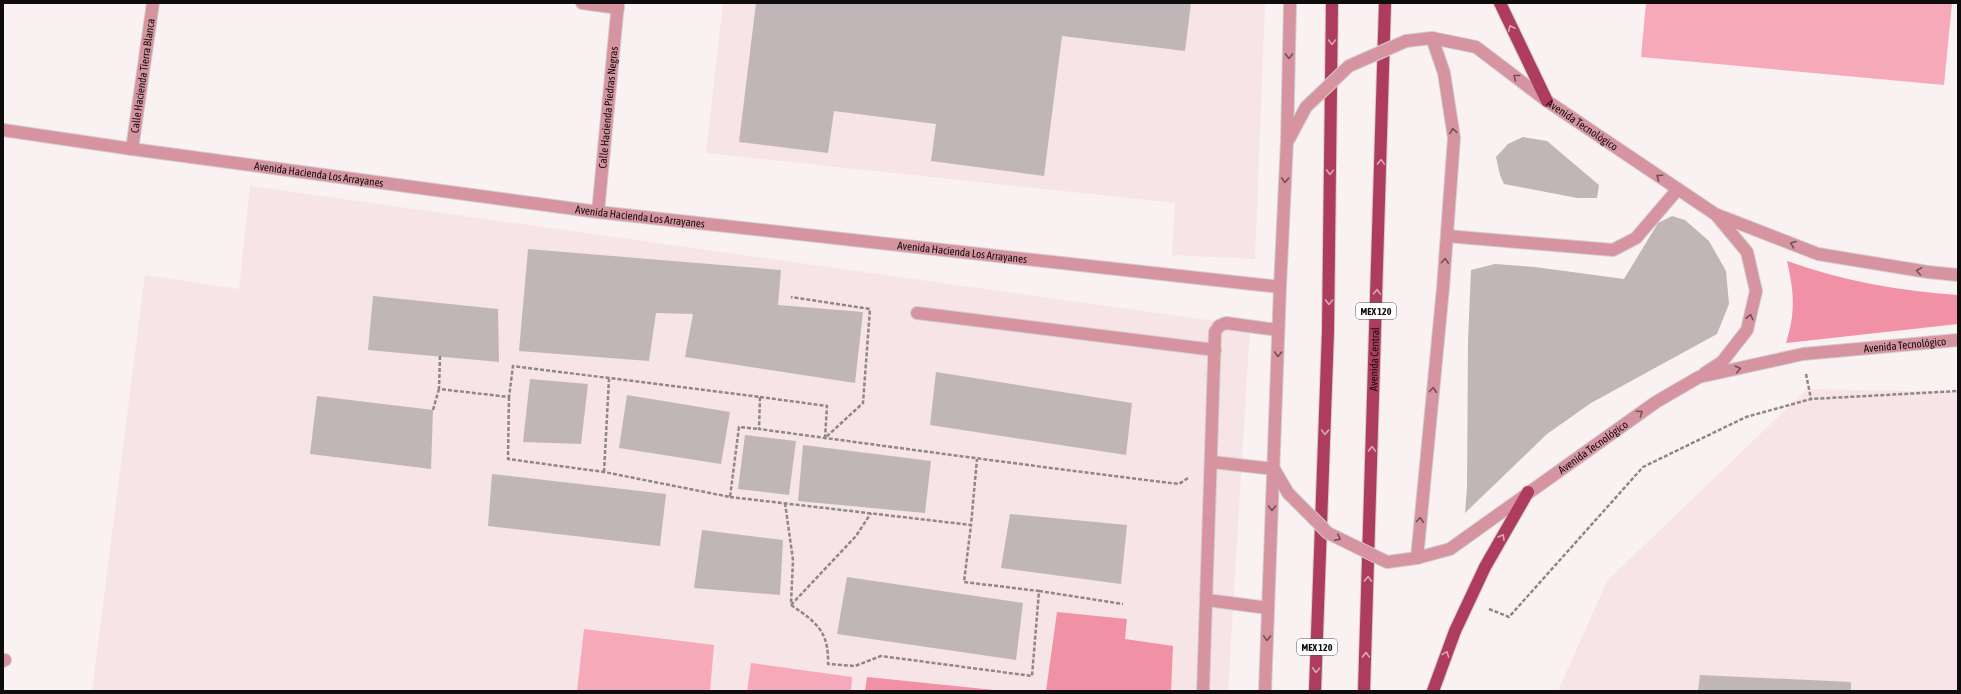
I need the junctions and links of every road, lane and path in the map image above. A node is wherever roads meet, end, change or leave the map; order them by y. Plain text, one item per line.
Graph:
1 (153, 3) edge
2 (582, 3) edge
3 (1290, 3) edge
4 (1332, 3) edge
5 (1386, 3) edge
6 (1500, 3) edge
7 (618, 5) edge
8 (1432, 38) junction
9 (1547, 101) junction
10 (3, 130) edge
11 (1287, 141) junction
12 (132, 149) junction
13 (1678, 189) junction
14 (598, 212) junction
15 (1715, 214) junction
16 (1446, 236) junction
17 (1958, 275) edge
18 (1280, 287) junction
19 (791, 297) dead end
20 (917, 313) dead end
21 (1278, 330) junction
22 (1958, 340) edge
23 (1215, 350) junction
24 (440, 356) dead end
25 (1700, 377) junction
26 (609, 379) junction
27 (439, 389) junction
28 (1958, 391) edge
29 (509, 397) junction
30 (760, 397) junction
31 (433, 410) dead end
32 (759, 429) junction
33 (825, 438) junction
34 (977, 459) junction
35 (1212, 462) junction
36 (1274, 469) junction
37 (604, 472) junction
38 (1528, 492) junction
39 (730, 496) junction
40 (785, 503) junction
41 (871, 513) junction
42 (971, 526) junction
43 (1417, 558) junction
44 (1039, 591) junction
45 (1207, 600) junction
46 (1469, 601) junction
47 (791, 604) junction
48 (1123, 604) dead end
49 (1268, 608) junction
50 (1203, 691) edge
51 (1265, 691) edge
52 (1315, 691) edge
53 (1364, 691) edge
54 (1433, 691) edge

1 - 12 street, Calle Hacienda Tierra Blanca
2 - 7 street
3 -> 11 street
4 -> 52 main road, MEX 120
53 -> 5 main road, Avenida Central / MEX 120
9 -> 6 main road
7 - 14 street, Calle Hacienda Piedras Negras
9 -> 8 street, Avenida Tecnológico
8 - 11 street, Avenida Tecnológico, bridge
16 -> 8 street
13 -> 9 street, Avenida Tecnológico
10 - 12 street, Avenida Hacienda Los Arrayanes
11 -> 18 street
12 - 14 street, Avenida Hacienda Los Arrayanes
13 - 15 street, Avenida Tecnológico
13 - 16 street
14 - 18 street, Avenida Hacienda Los Arrayanes
17 -> 15 street, Avenida Tecnológico
25 -> 15 street
43 -> 16 street
18 - 21 street
19 - 33 path
20 - 23 street
21 - 23 street
21 -> 36 street
25 -> 22 street, Avenida Tecnológico
23 - 35 street
24 - 27 path
38 -> 25 street, Avenida Tecnológico
26 - 29 path
26 - 30 path
26 - 37 path
27 - 29 path
27 - 31 path
28 - 46 path
29 - 37 path
30 - 32 path
30 - 33 path
32 - 33 path
32 - 39 path
33 - 34 path
34 - 35 path
34 - 42 path
35 - 36 street
35 - 45 street
36 -> 43 street, Avenida Tecnológico, bridge
36 -> 49 street
37 - 39 path
38 - 43 street, Avenida Tecnológico
46 -> 38 main road
39 - 40 path
40 - 41 path
40 - 47 path
41 - 42 path
41 - 47 path
42 - 44 path
44 - 47 path
44 - 48 path
45 - 49 street
45 - 50 street
54 -> 46 main road
49 -> 51 street

